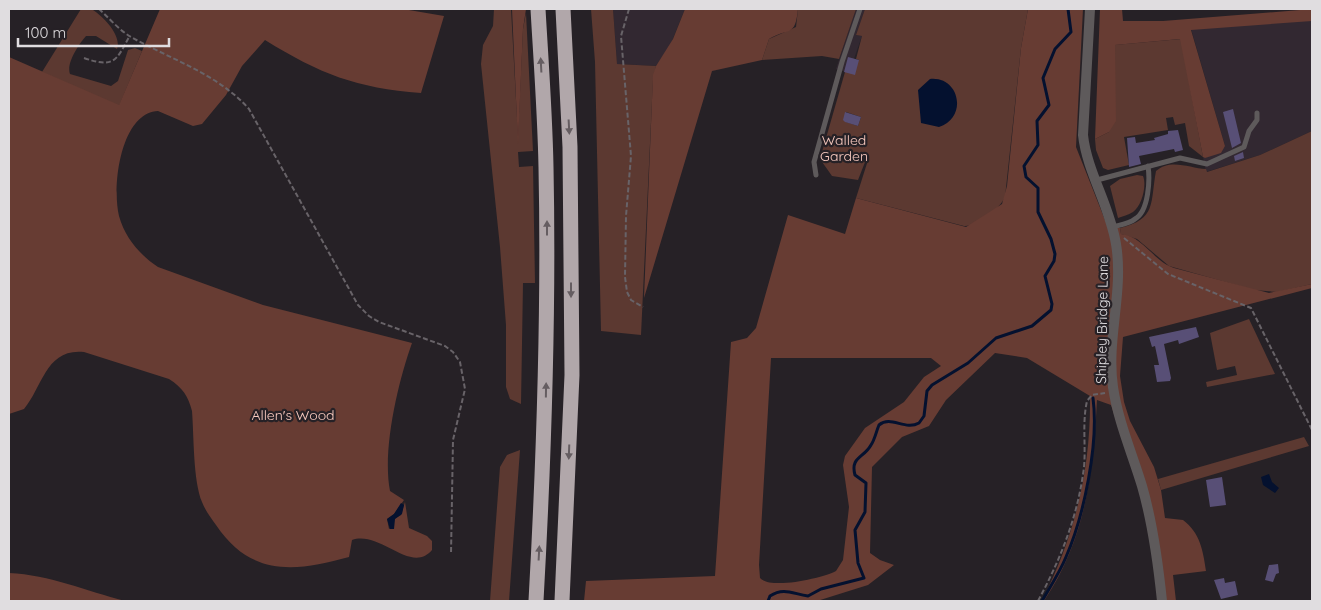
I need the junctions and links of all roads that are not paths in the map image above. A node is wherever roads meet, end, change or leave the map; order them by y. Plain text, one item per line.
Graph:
1 (538, 9) edge
2 (564, 9) edge
3 (860, 9) edge
4 (1090, 9) edge
5 (1257, 113) dead end
6 (1148, 166) junction
7 (816, 175) dead end
8 (1097, 180) junction
9 (1113, 229) junction
10 (536, 601) edge
11 (562, 601) edge
12 (1162, 601) edge

10 -> 1 highway
2 -> 11 highway
3 - 7 lane
4 - 8 street, Shipley Bridge Lane
5 - 6 lane
6 - 8 lane
6 - 9 lane
8 - 9 street, Shipley Bridge Lane
9 - 12 street, Shipley Bridge Lane

